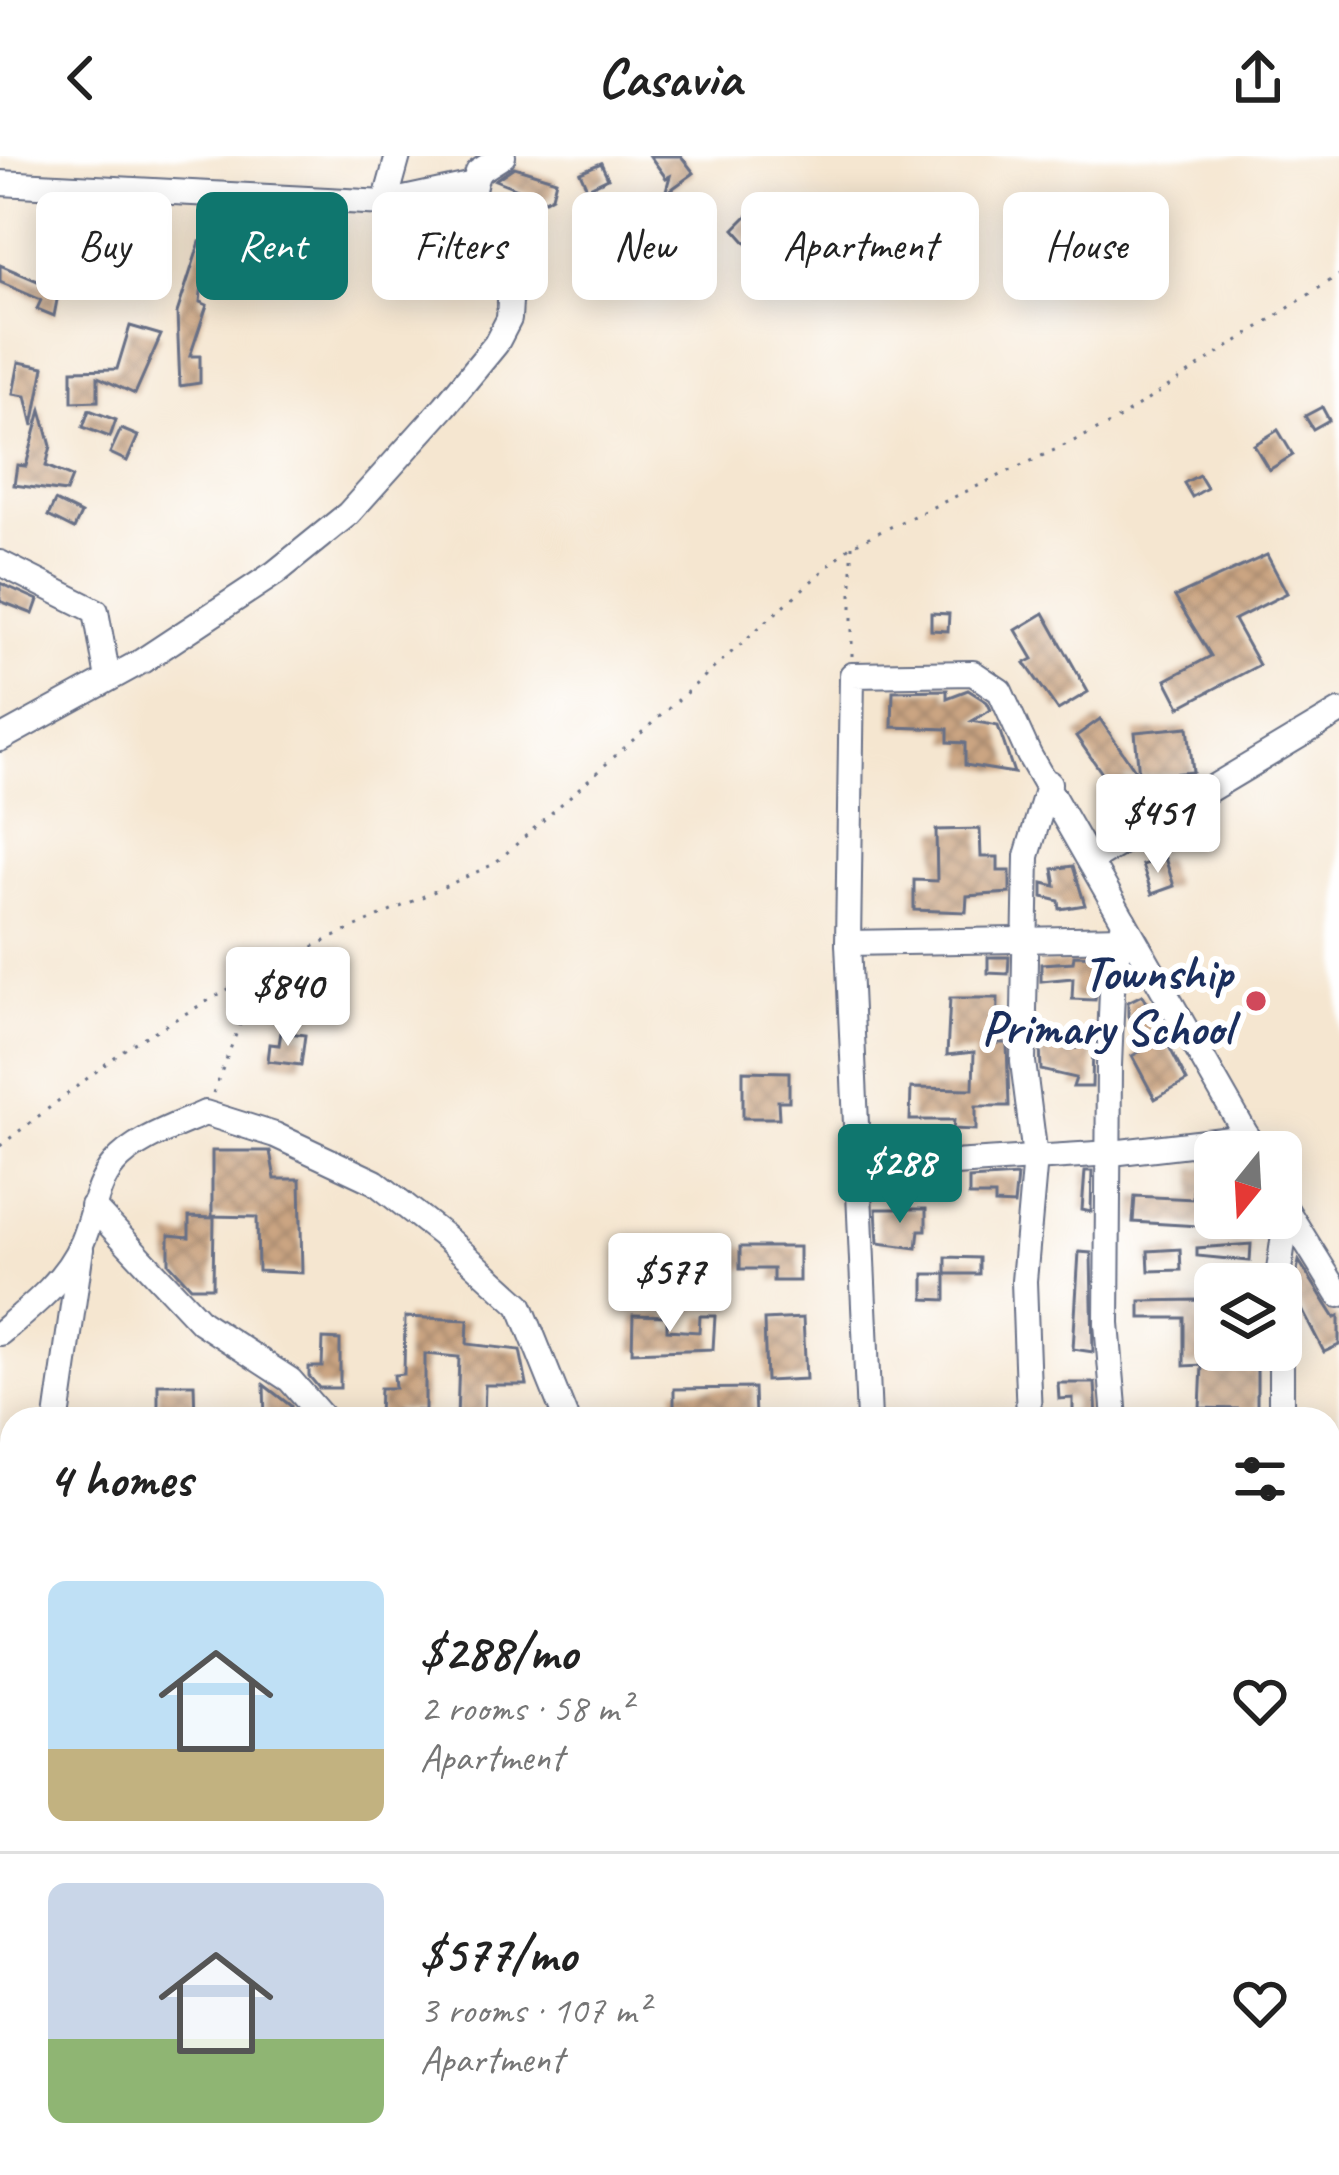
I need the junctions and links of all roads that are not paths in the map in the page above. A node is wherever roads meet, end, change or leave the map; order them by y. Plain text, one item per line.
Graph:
1 (398, 156) edge
2 (503, 156) edge
3 (0, 183) edge
4 (474, 184) junction
5 (388, 192) edge
6 (437, 192) edge
7 (372, 202) edge
8 (0, 562) edge
9 (108, 679) junction
10 (1339, 712) edge
11 (0, 739) edge
12 (1049, 782) junction
13 (1090, 861) junction
14 (1125, 928) junction
15 (1029, 936) junction
16 (848, 943) junction
17 (1244, 1131) edge
18 (1194, 1148) edge
19 (1112, 1153) junction
20 (1035, 1157) junction
21 (858, 1169) junction
22 (92, 1206) junction
23 (1302, 1236) edge
24 (82, 1245) junction
25 (1339, 1295) edge
26 (0, 1333) edge
27 (1281, 1371) edge
28 (59, 1407) edge
29 (314, 1407) edge
30 (561, 1407) edge
31 (868, 1407) edge
32 (1029, 1407) edge
33 (1114, 1407) edge
34 (1281, 1407) edge

1 - 5 street
2 - 4 street
3 - 7 street
4 - 6 street
4 - 9 street
8 - 9 street
9 - 11 street
10 - 13 street
12 - 13 street
12 - 15 street
12 - 16 street
13 - 14 street
14 - 15 street
14 - 17 street
14 - 19 street
15 - 16 street
15 - 20 street
16 - 21 street
18 - 19 street
19 - 20 street
19 - 33 street
20 - 21 street
20 - 32 street
21 - 31 street
22 - 24 street
22 - 29 street
22 - 30 street
23 - 25 street
24 - 26 street
24 - 28 street
27 - 34 street

